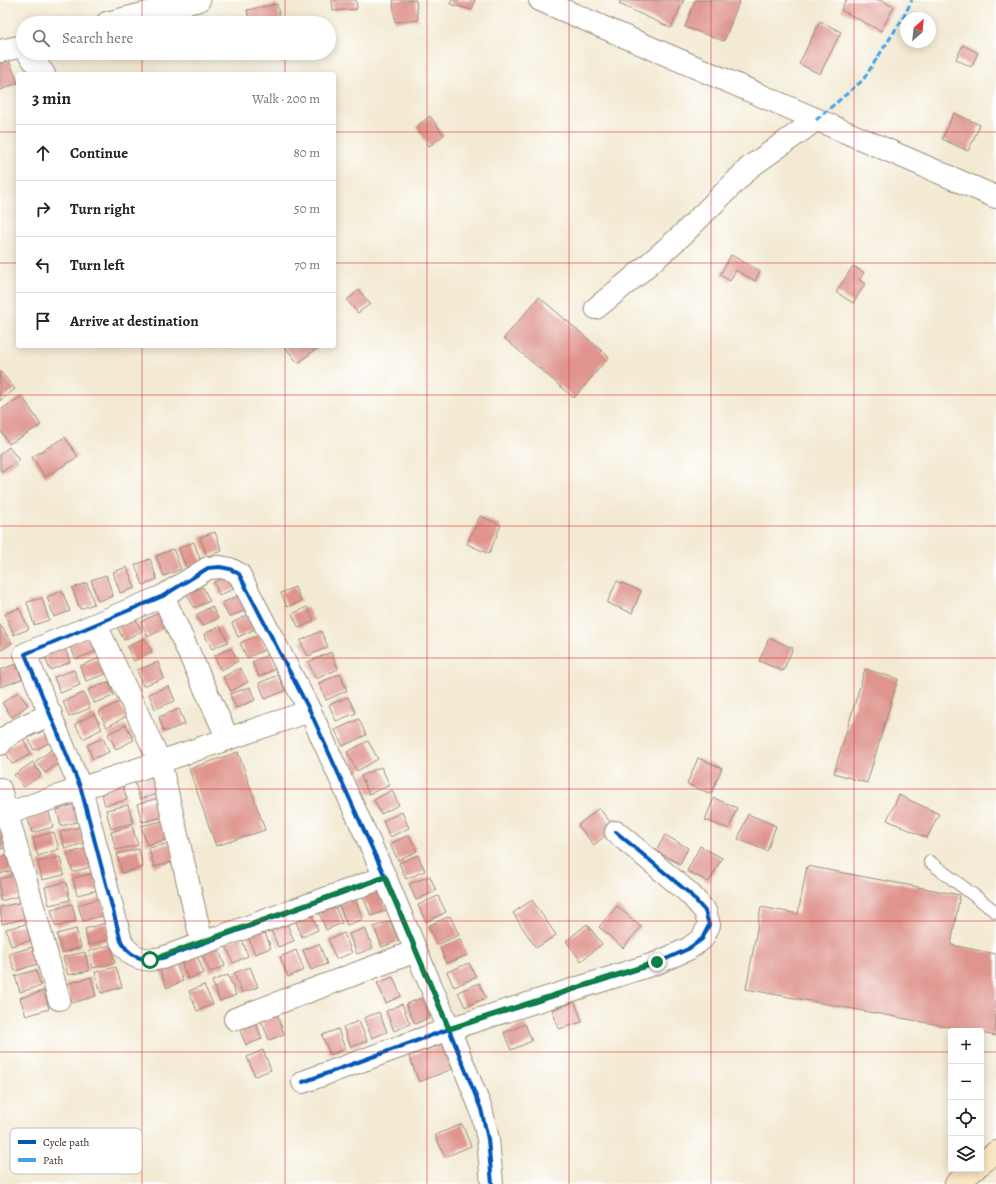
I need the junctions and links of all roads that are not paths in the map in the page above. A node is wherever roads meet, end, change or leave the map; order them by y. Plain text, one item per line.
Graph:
1 (199, 0) edge
2 (540, 0) edge
3 (135, 16) edge
4 (16, 49) edge
5 (0, 51) edge
6 (33, 60) edge
7 (42, 72) edge
8 (816, 120) junction
9 (996, 196) edge
10 (596, 308) dead end
11 (163, 596) junction
12 (96, 625) junction
13 (310, 711) junction
14 (51, 714) junction
15 (228, 739) junction
16 (0, 744) edge
17 (160, 762) junction
18 (0, 789) edge
19 (82, 789) junction
20 (4, 815) edge
21 (616, 832) dead end
22 (930, 862) dead end
23 (385, 877) junction
24 (996, 912) edge
25 (202, 943) junction
26 (416, 951) junction
27 (59, 999) dead end
28 (235, 1019) dead end
29 (449, 1029) junction
30 (303, 1082) dead end
31 (996, 1152) edge
32 (984, 1162) edge
33 (970, 1172) edge
34 (492, 1184) edge
35 (956, 1184) edge

1 - 3 street
2 - 8 street
4 - 5 street
6 - 7 street
8 - 9 street
8 - 10 street
11 - 12 street
11 - 13 street
11 - 15 street
12 - 14 street
12 - 17 street
13 - 15 street
13 - 23 street
14 - 16 street
14 - 19 street
15 - 17 street
17 - 19 street
17 - 25 street
18 - 20 street
19 - 20 street
19 - 25 street
20 - 27 street
21 - 29 street
22 - 24 lane
23 - 25 street
23 - 26 street
26 - 28 street
26 - 29 street
29 - 30 street
29 - 34 street
31 - 32 street
33 - 35 street

